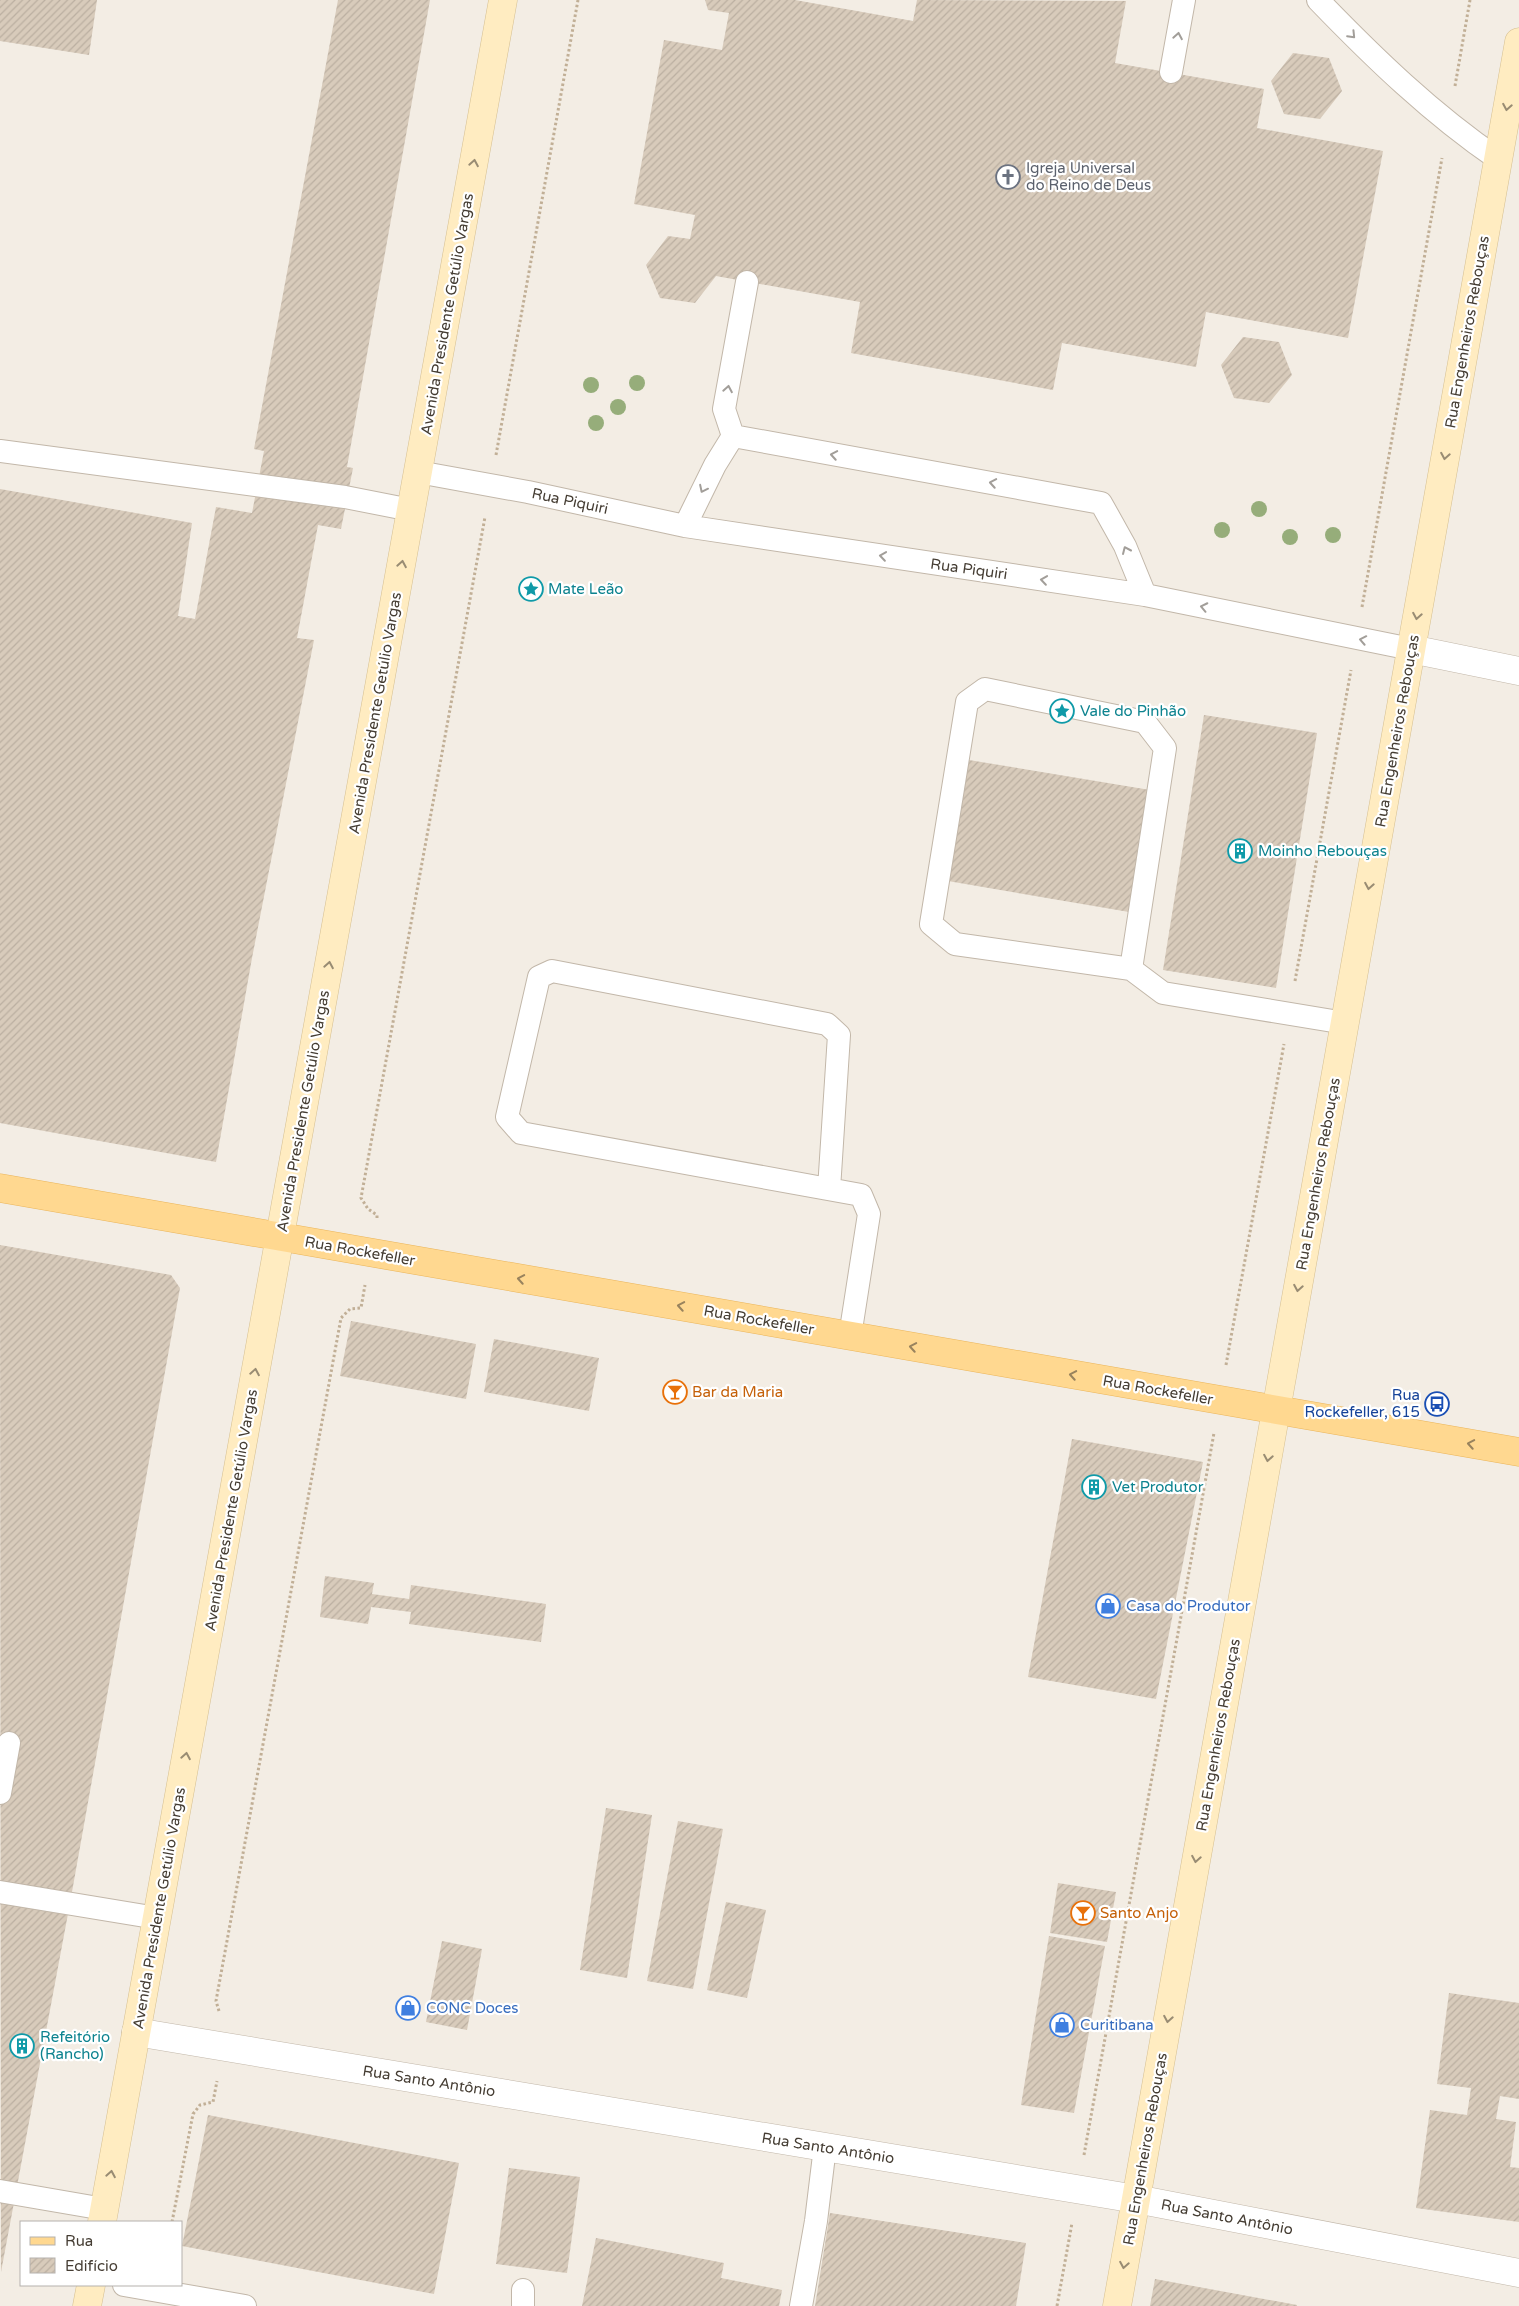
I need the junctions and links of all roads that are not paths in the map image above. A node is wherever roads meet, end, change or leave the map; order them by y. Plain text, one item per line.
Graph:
1 (503, 0) edge
2 (1184, 0) edge
3 (1318, 0) edge
4 (1519, 42) edge
5 (1171, 72) dead end
6 (1498, 160) junction
7 (747, 282) dead end
8 (733, 436) junction
9 (0, 451) edge
10 (418, 472) junction
11 (411, 510) junction
12 (685, 526) junction
13 (1145, 595) junction
14 (1411, 649) junction
15 (1519, 671) edge
16 (1131, 969) junction
17 (1345, 1023) junction
18 (0, 1188) edge
19 (829, 1189) junction
20 (280, 1237) junction
21 (850, 1336) junction
22 (1276, 1410) junction
23 (1519, 1452) edge
24 (9, 1743) dead end
25 (0, 1793) edge
26 (0, 1892) edge
27 (157, 1918) junction
28 (136, 2032) junction
29 (825, 2147) junction
30 (0, 2191) edge
31 (1136, 2199) junction
32 (103, 2216) edge
33 (1519, 2273) edge
34 (91, 2286) edge
35 (130, 2286) edge
36 (87, 2306) edge
37 (245, 2306) edge
38 (801, 2306) edge
39 (1117, 2306) edge

10 -> 1 main road, Avenida Presidente Getúlio Vargas
5 -> 2 lane
3 -> 6 lane
4 -> 6 main road, Rua Engenheiros Rebouças
6 -> 14 main road, Rua Engenheiros Rebouças
8 -> 7 lane
8 -> 12 lane
13 -> 8 lane
9 - 11 lane
10 - 11 main road, Avenida Presidente Getúlio Vargas
10 - 12 lane, Rua Piquiri
20 -> 11 main road, Avenida Presidente Getúlio Vargas
13 -> 12 lane, Rua Piquiri
14 -> 13 lane, Rua Piquiri
14 - 15 street, Rua Piquiri
14 -> 17 main road, Rua Engenheiros Rebouças
16 - 16 lane
16 - 17 lane
17 -> 22 main road, Rua Engenheiros Rebouças
18 - 20 main road, Rua Rockefeller
19 - 19 lane
19 - 21 lane
21 -> 20 main road, Rua Rockefeller
27 -> 20 main road, Avenida Presidente Getúlio Vargas
22 -> 21 main road, Rua Rockefeller
23 -> 22 main road, Rua Rockefeller
22 -> 31 main road, Rua Engenheiros Rebouças
24 - 25 lane
26 - 27 lane
27 - 28 main road, Avenida Presidente Getúlio Vargas
28 - 29 street, Rua Santo Antônio
32 -> 28 main road, Avenida Presidente Getúlio Vargas
29 - 31 street, Rua Santo Antônio
29 - 38 lane
30 - 32 lane
31 - 33 street, Rua Santo Antônio
31 -> 39 main road, Rua Engenheiros Rebouças
34 - 36 main road
35 - 37 lane

